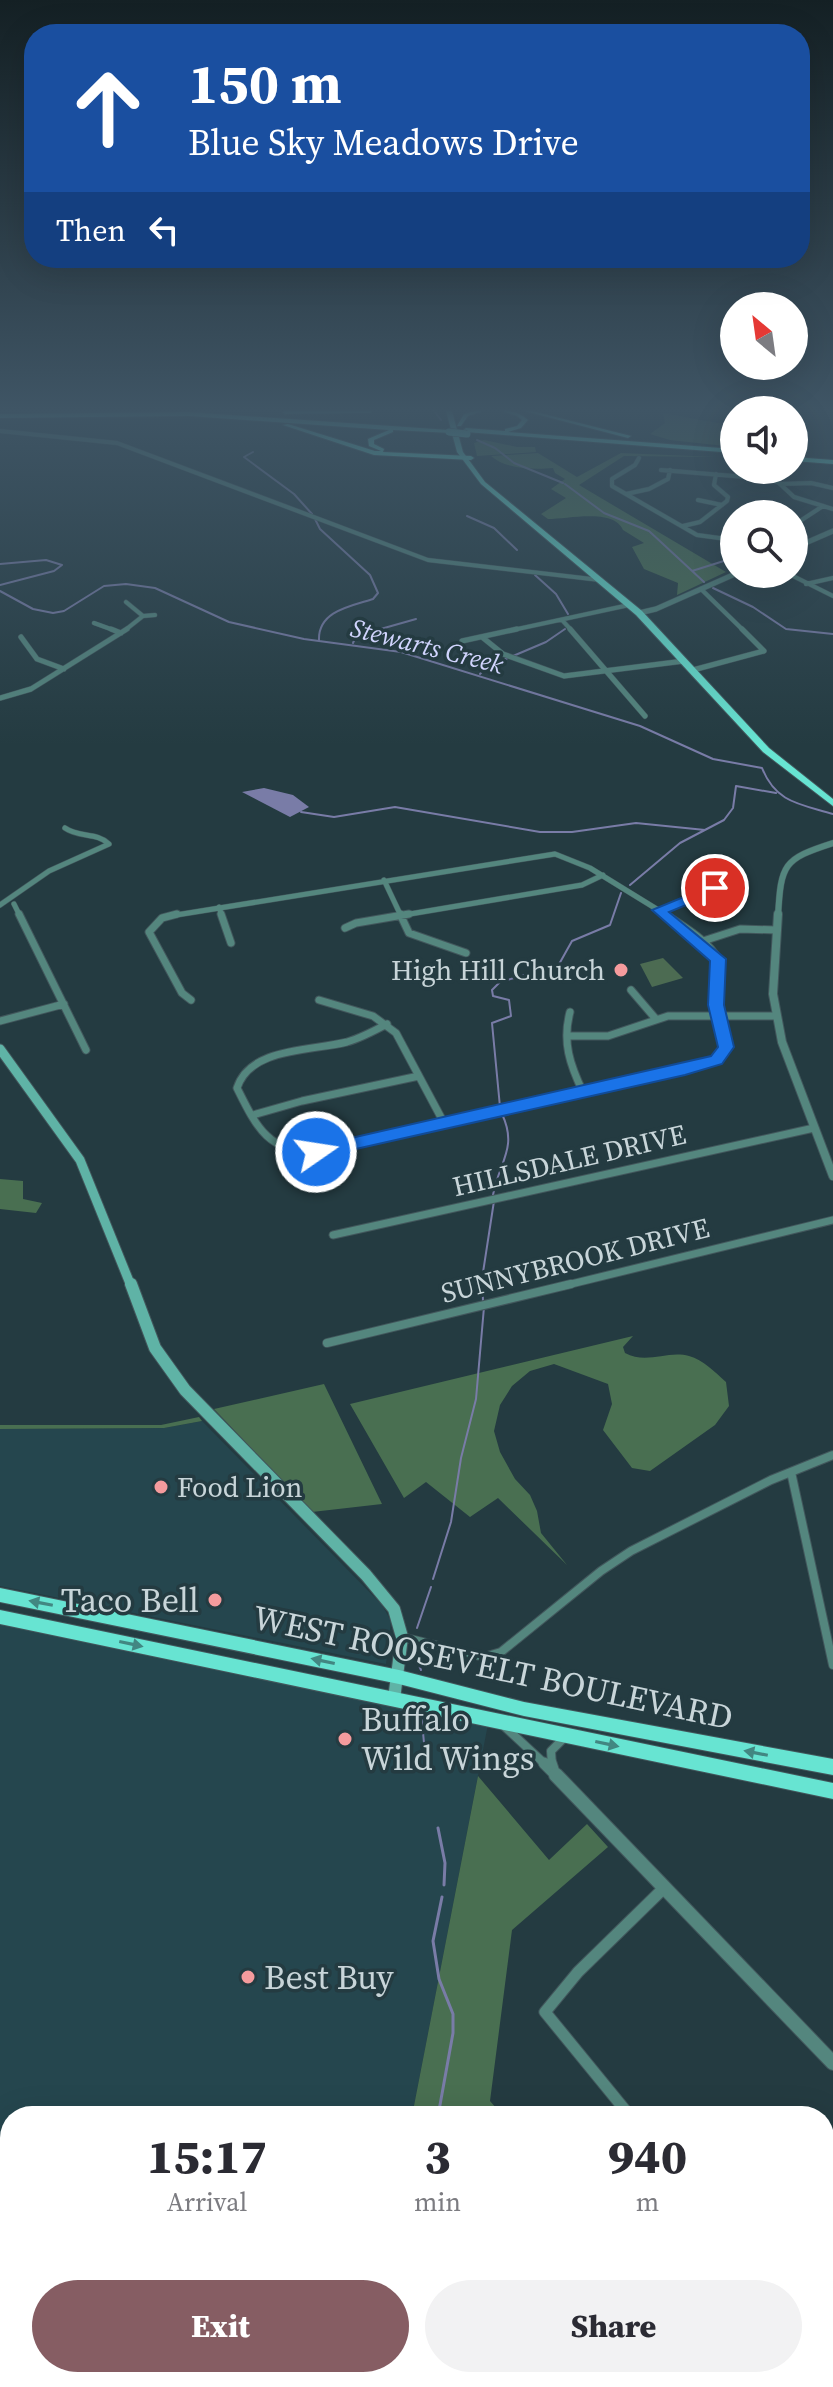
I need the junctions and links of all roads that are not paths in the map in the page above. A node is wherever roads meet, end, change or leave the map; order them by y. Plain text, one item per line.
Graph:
1 (328, 522) edge
2 (531, 522) edge
3 (676, 522) edge
4 (698, 522) edge
5 (682, 526) junction
6 (833, 531) edge
7 (720, 539) edge
8 (808, 542) edge
9 (833, 578) edge
10 (600, 580) junction
11 (720, 581) edge
12 (808, 584) edge
13 (808, 585) edge
14 (701, 589) junction
15 (833, 596) edge
16 (126, 602) dead end
17 (629, 605) junction
18 (639, 613) junction
19 (155, 615) dead end
20 (143, 616) junction
21 (562, 620) junction
22 (94, 623) dead end
23 (121, 633) junction
24 (21, 637) dead end
25 (482, 637) junction
26 (462, 641) dead end
27 (684, 661) junction
28 (64, 669) junction
29 (693, 670) junction
30 (606, 671) junction
31 (0, 698) edge
32 (645, 716) dead end
33 (833, 803) edge
34 (65, 828) dead end
35 (833, 843) edge
36 (603, 875) junction
37 (384, 880) junction
38 (715, 888) dead end
39 (14, 904) dead end
40 (0, 905) edge
41 (219, 907) junction
42 (659, 910) junction
43 (400, 915) junction
44 (345, 928) dead end
45 (776, 930) junction
46 (700, 942) junction
47 (231, 943) dead end
48 (466, 953) dead end
49 (631, 990) dead end
50 (191, 1000) dead end
51 (319, 1000) dead end
52 (64, 1004) junction
53 (570, 1012) dead end
54 (718, 1016) junction
55 (775, 1016) junction
56 (655, 1018) junction
57 (0, 1021) edge
58 (387, 1024) junction
59 (569, 1036) junction
60 (0, 1049) edge
61 (86, 1050) dead end
62 (419, 1076) junction
63 (583, 1092) junction
64 (253, 1115) junction
65 (444, 1123) junction
66 (814, 1128) junction
67 (833, 1176) edge
68 (833, 1220) edge
69 (333, 1235) dead end
70 (327, 1343) dead end
71 (833, 1455) edge
72 (791, 1472) junction
73 (0, 1595) edge
74 (0, 1617) edge
75 (402, 1637) junction
76 (833, 1665) edge
77 (399, 1677) junction
78 (394, 1699) junction
79 (497, 1721) junction
80 (567, 1736) junction
81 (833, 1767) edge
82 (556, 1775) junction
83 (832, 1791) edge
84 (665, 1887) junction
85 (833, 2063) edge
86 (622, 2106) edge

1 - 10 street
2 - 10 highway
3 - 5 street
4 - 5 street
5 - 7 street
6 - 8 street
9 - 12 street
10 - 17 highway
11 - 14 street
13 - 15 street
14 - 18 street
14 - 29 street
16 - 20 street
17 - 18 highway
17 - 21 street
18 - 27 highway
19 - 20 street
20 - 23 street
21 - 25 street
21 - 30 street
22 - 23 street
23 - 28 street
24 - 28 street
25 - 26 street
25 - 30 street
27 - 29 highway
27 - 30 street
28 - 31 street
29 - 33 highway
30 - 32 street
34 - 40 street
35 - 45 street
36 - 37 street
36 - 42 street
36 - 43 street
37 - 41 street
37 - 43 street
38 - 42 street
39 - 52 street
41 - 47 street
41 - 50 street
42 - 46 street
43 - 44 street
43 - 48 street
45 - 46 street
45 - 55 street
46 - 54 street
49 - 56 street
51 - 58 street
52 - 57 street
52 - 61 street
53 - 59 street
54 - 55 street
54 - 56 street
54 - 63 street
55 - 66 street
56 - 59 street
58 - 62 street
58 - 64 street
59 - 63 street
60 - 75 main road
62 - 64 street
62 - 65 street
63 - 65 street
64 - 65 street
66 - 67 street
66 - 69 street, HILLSDALE DRIVE
68 - 70 street, SUNNYBROOK DRIVE
71 - 72 street
72 - 75 street
72 - 76 street
77 -> 73 highway, WEST ROOSEVELT BOULEVARD
74 -> 78 highway, WEST ROOSEVELT BOULEVARD
75 - 77 main road
77 - 78 main road
81 -> 77 highway, WEST ROOSEVELT BOULEVARD
78 - 79 highway, WEST ROOSEVELT BOULEVARD
79 - 80 highway, WEST ROOSEVELT BOULEVARD
79 - 82 street
80 - 82 street
80 -> 83 highway, WEST ROOSEVELT BOULEVARD
82 - 84 street
84 - 85 street
84 - 86 street

